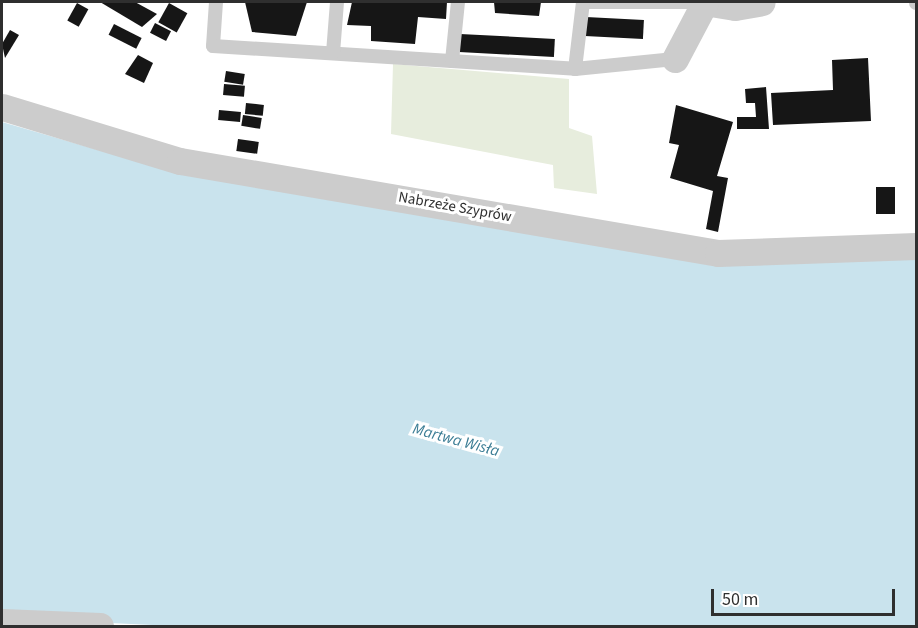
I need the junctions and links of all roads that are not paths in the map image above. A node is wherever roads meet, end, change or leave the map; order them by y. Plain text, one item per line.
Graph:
1 (216, 2) edge
2 (337, 2) edge
3 (458, 2) edge
4 (583, 2) edge
5 (704, 2) edge
6 (762, 2) edge
7 (333, 53) junction
8 (675, 59) joint
9 (452, 61) junction
10 (575, 69) junction
11 (2, 107) edge
12 (916, 246) edge
13 (2, 622) edge
14 (100, 627) edge

1 - 7 lane
2 - 7 lane
3 - 9 lane
4 - 5 lane
4 - 10 lane
5 - 6 street
5 - 8 street
7 - 9 lane
8 - 10 lane
9 - 10 lane
11 - 12 street, Nabrzeże Szyprów
13 - 14 street

